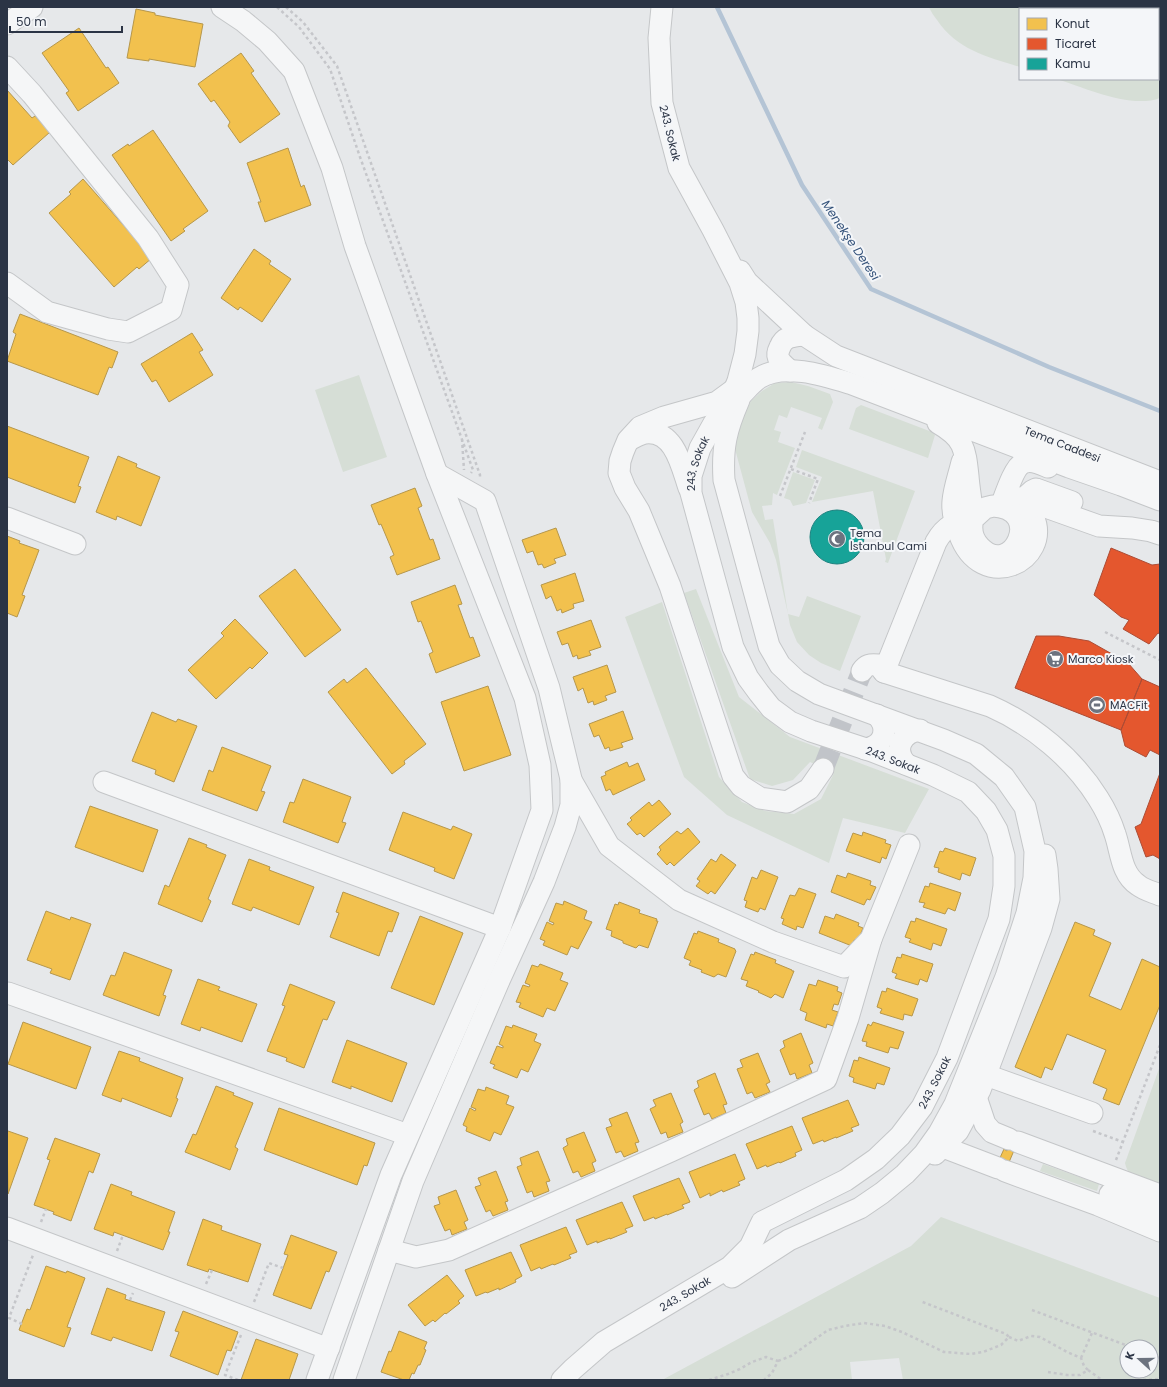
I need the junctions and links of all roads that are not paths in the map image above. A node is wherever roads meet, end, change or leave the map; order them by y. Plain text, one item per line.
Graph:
1 (32, 7) edge
2 (222, 7) edge
3 (662, 7) edge
4 (7, 24) edge
5 (7, 67) edge
6 (713, 230) junction
7 (747, 282) junction
8 (7, 283) edge
9 (804, 335) junction
10 (790, 371) junction
11 (738, 392) junction
12 (905, 404) junction
13 (628, 440) junction
14 (437, 474) junction
15 (1160, 482) edge
16 (1121, 485) junction
17 (691, 493) junction
18 (482, 499) junction
19 (1160, 500) edge
20 (1014, 503) junction
21 (1091, 509) dead end
22 (7, 518) edge
23 (964, 521) junction
24 (459, 528) junction
25 (1160, 534) edge
26 (74, 544) dead end
27 (908, 576) dead end
28 (875, 669) junction
29 (877, 715) junction
30 (920, 730) junction
31 (865, 749) junction
32 (906, 764) junction
33 (823, 769) tunnel mouth
34 (571, 779) junction
35 (104, 782) dead end
36 (1025, 807) junction
37 (909, 845) dead end
38 (1160, 895) edge
39 (500, 928) junction
40 (871, 939) junction
41 (844, 967) junction
42 (856, 987) junction
43 (8, 993) edge
44 (986, 1074) junction
45 (976, 1097) junction
46 (1091, 1122) road end
47 (408, 1135) junction
48 (1021, 1143) junction
49 (943, 1147) junction
50 (1009, 1172) junction
51 (905, 1174) junction
52 (1104, 1187) junction
53 (1160, 1195) edge
54 (1160, 1215) edge
55 (7, 1228) edge
56 (1160, 1231) edge
57 (389, 1250) junction
58 (329, 1348) junction
59 (317, 1380) edge
60 (344, 1380) edge
61 (562, 1380) edge
62 (577, 1380) edge

1 - 4 street
2 - 14 street
3 - 6 street, 243. Sokak
5 - 8 street
6 - 7 street
6 - 11 street, 243. Sokak
7 - 9 street, Tema Caddesi
7 - 11 street, 243. Sokak
9 - 10 street
9 - 15 street, Tema Caddesi
10 - 11 street
10 - 12 street
11 - 13 street
11 - 17 street, 243. Sokak
11 - 29 street, 243. Sokak
12 - 16 street
12 - 23 street
13 - 17 street
13 - 33 street
14 - 18 street
14 - 24 street
16 - 19 street
16 - 20 street
17 - 31 street, 243. Sokak
18 - 24 street
18 - 34 street
20 - 21 street
20 - 23 street
20 - 23 street
20 - 23 street
20 - 25 street
22 - 26 street
23 - 28 street
24 - 39 street
27 - 28 street
28 - 38 street
29 - 30 street, 243. Sokak
29 - 31 street
30 - 32 street
30 - 36 street, 243. Sokak
31 - 32 street, 243. Sokak
32 - 61 street, 243. Sokak
34 - 41 street
34 - 57 street
35 - 39 street
36 - 44 street
36 - 51 street, 243. Sokak
37 - 40 street
39 - 47 street
40 - 41 street
40 - 42 street
41 - 42 street
42 - 57 street
43 - 47 street
44 - 45 street
44 - 46 street
45 - 48 street
45 - 49 street
47 - 58 street
48 - 50 street
48 - 52 street
49 - 50 street
49 - 51 street
50 - 52 street
51 - 62 street, 243. Sokak
52 - 53 street
52 - 54 street
52 - 56 street
55 - 58 street
57 - 60 street
58 - 59 street

